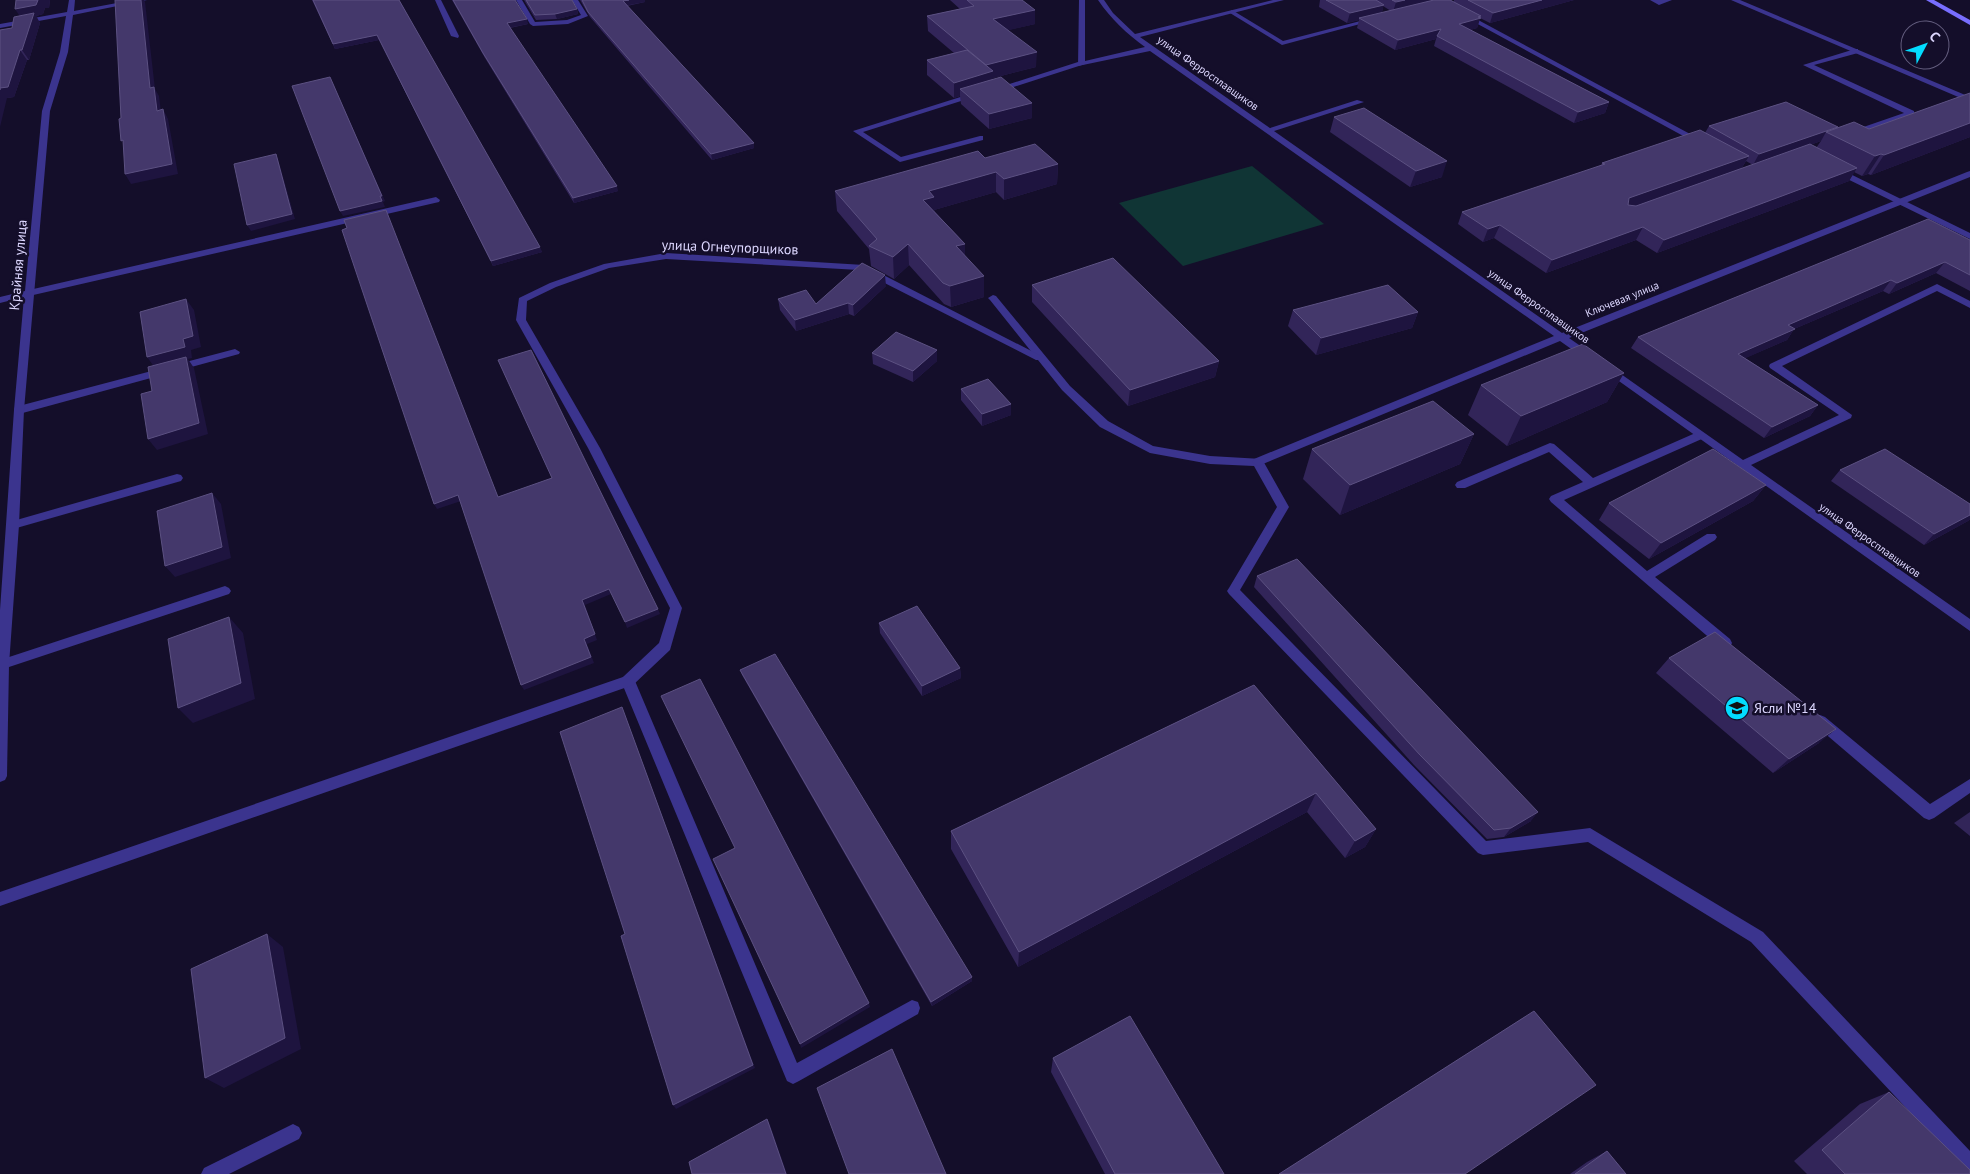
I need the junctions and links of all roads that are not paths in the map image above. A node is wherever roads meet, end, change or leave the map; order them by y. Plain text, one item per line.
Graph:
1 (72, 0) edge
2 (144, 0) edge
3 (438, 0) edge
4 (519, 0) edge
5 (575, 0) edge
6 (1082, 0) edge
7 (1101, 0) edge
8 (1281, 0) edge
9 (1653, 0) edge
10 (1669, 0) edge
11 (1734, 0) edge
12 (1929, 0) edge
13 (1232, 12) junction
14 (1461, 12) edge
15 (71, 14) junction
16 (1384, 18) edge
17 (1970, 23) edge
18 (0, 26) edge
19 (455, 36) dead end
20 (1134, 36) junction
21 (1152, 48) junction
22 (1855, 51) junction
23 (1081, 64) junction
24 (1970, 100) edge
25 (1360, 102) dead end
26 (1268, 130) junction
27 (1848, 136) edge
28 (980, 138) dead end
29 (1710, 147) edge
30 (1828, 166) edge
31 (1970, 174) edge
32 (436, 200) dead end
33 (1898, 201) junction
34 (1970, 236) edge
35 (29, 293) junction
36 (993, 298) dead end
37 (0, 300) edge
38 (1970, 305) edge
39 (1561, 337) junction
40 (234, 352) dead end
41 (1040, 358) junction
42 (19, 410) junction
43 (1700, 435) junction
44 (1258, 462) junction
45 (1742, 465) junction
46 (177, 478) dead end
47 (1592, 483) junction
48 (1461, 485) dead end
49 (13, 525) junction
50 (1711, 537) edge
51 (1646, 577) junction
52 (224, 591) dead end
53 (1970, 626) edge
54 (1736, 652) edge
55 (2, 665) junction
56 (628, 681) junction
57 (1811, 713) edge
58 (0, 776) edge
59 (1970, 785) edge
60 (0, 899) edge
61 (912, 1008) dead end
62 (294, 1133) dead end
63 (1970, 1164) edge
64 (210, 1174) edge

1 - 15 street, Крайняя улица
2 - 15 street
3 - 19 street
4 - 5 street
6 - 23 street
7 - 20 street, улица Ферросплавщиков
8 - 13 street
9 - 10 street
11 - 22 street
12 - 17 main road
13 - 16 street
13 - 20 street
14 - 29 street
15 - 18 street
15 - 35 street, Крайняя улица
20 - 21 street, улица Ферросплавщиков
21 - 23 street
21 - 26 street, улица Ферросплавщиков
22 - 24 street
22 - 27 street
23 - 28 street
25 - 26 street
26 - 39 street, улица Ферросплавщиков
30 - 33 street
31 - 33 street, Ключевая улица
32 - 35 street
33 - 34 street
33 - 39 street, Ключевая улица
35 - 37 street
35 - 42 street, Крайняя улица
36 - 41 street
38 - 45 street
39 - 43 street, улица Ферросплавщиков
39 - 44 street, Ключевая улица
40 - 42 street
41 - 44 street
41 - 56 street, улица Огнеупорщиков
42 - 49 street, Крайняя улица
43 - 45 street, улица Ферросплавщиков
43 - 47 street
44 - 63 street
45 - 53 street, улица Ферросплавщиков
46 - 49 street
47 - 48 street
47 - 51 street
49 - 55 street, Крайняя улица
50 - 51 street
51 - 54 street
52 - 55 street
55 - 58 street, Крайняя улица
56 - 60 street
56 - 61 street
57 - 59 street
62 - 64 street

